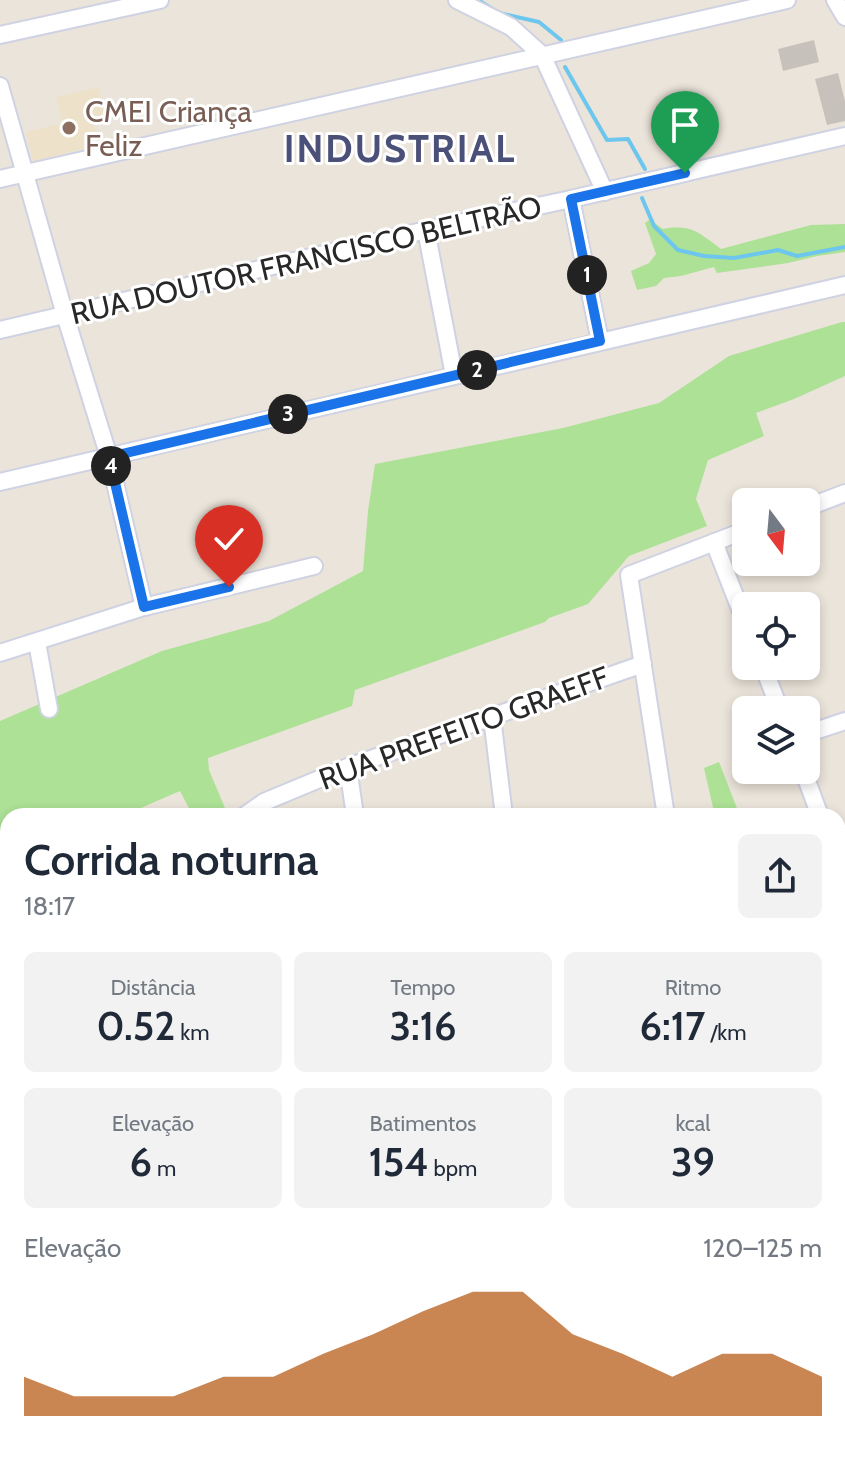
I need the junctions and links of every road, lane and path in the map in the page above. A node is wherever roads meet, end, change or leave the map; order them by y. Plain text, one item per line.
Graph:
1 (160, 0) edge
2 (457, 0) edge
3 (787, 0) edge
4 (835, 0) edge
5 (845, 17) edge
6 (0, 35) edge
7 (542, 55) junction
8 (0, 86) edge
9 (845, 136) edge
10 (25, 174) junction
11 (0, 179) edge
12 (605, 192) junction
13 (571, 199) junction
14 (426, 230) junction
15 (845, 285) edge
16 (65, 315) junction
17 (0, 330) edge
18 (600, 341) junction
19 (454, 375) junction
20 (109, 457) junction
21 (0, 482) edge
22 (845, 493) edge
23 (820, 503) edge
24 (732, 535) edge
25 (714, 542) junction
26 (314, 566) dead end
27 (734, 592) edge
28 (144, 607) junction
29 (37, 642) junction
30 (0, 653) edge
31 (643, 664) junction
32 (49, 709) dead end
33 (492, 717) junction
34 (845, 721) edge
35 (820, 729) edge
36 (348, 767) junction
37 (808, 784) edge
38 (255, 808) edge
39 (354, 808) edge
40 (503, 808) edge
41 (665, 808) edge
42 (817, 808) edge

1 - 6 street
2 - 7 street
3 - 7 street
4 - 5 street
7 - 10 street
7 - 12 street
8 - 10 street
9 - 12 street, RUA DOUTOR FRANCISCO BELTRÃO
10 - 11 street
10 - 16 street
12 - 13 street, RUA DOUTOR FRANCISCO BELTRÃO
13 - 14 street, RUA DOUTOR FRANCISCO BELTRÃO
13 - 18 street
14 - 16 street, RUA DOUTOR FRANCISCO BELTRÃO
14 - 19 street
15 - 18 street
16 - 17 street, RUA DOUTOR FRANCISCO BELTRÃO
16 - 20 street
18 - 19 street
19 - 20 street
20 - 21 street
20 - 28 street
22 - 23 street
24 - 25 street
25 - 27 street
25 - 31 street
26 - 28 street
28 - 29 street
29 - 30 street
29 - 32 street
31 - 33 street, RUA PREFEITO GRAEFF
31 - 41 street
33 - 36 street, RUA PREFEITO GRAEFF
33 - 40 street
34 - 35 street
36 - 38 street, RUA PREFEITO GRAEFF
36 - 39 street
37 - 42 street

